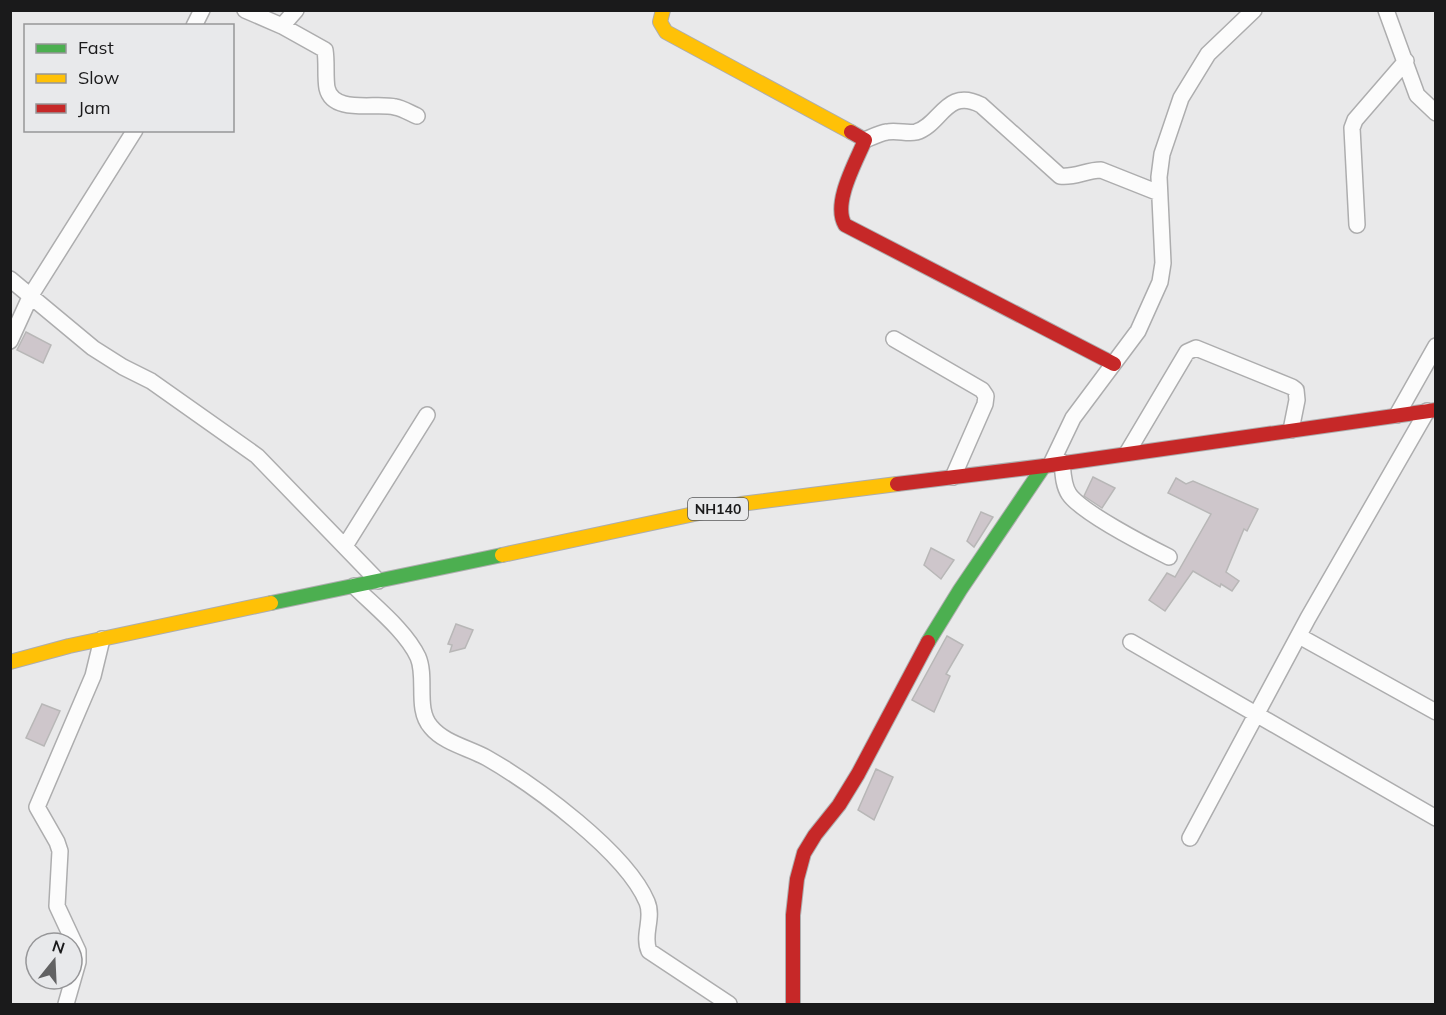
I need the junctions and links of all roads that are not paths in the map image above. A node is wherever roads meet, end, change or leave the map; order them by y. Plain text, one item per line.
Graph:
1 (202, 10) edge
2 (245, 10) edge
3 (296, 10) edge
4 (663, 10) edge
5 (1254, 10) edge
6 (1386, 10) edge
7 (195, 24) edge
8 (282, 26) junction
9 (1406, 61) junction
10 (1434, 110) edge
11 (417, 116) dead end
12 (134, 132) edge
13 (865, 140) junction
14 (1159, 194) junction
15 (1357, 225) dead end
16 (10, 279) edge
17 (31, 295) junction
18 (894, 339) dead end
19 (10, 341) edge
20 (1436, 346) edge
21 (1114, 364) junction
22 (1431, 410) edge
23 (1397, 415) junction
24 (427, 416) dead end
25 (1291, 430) junction
26 (1127, 453) junction
27 (1052, 464) junction
28 (953, 477) junction
29 (345, 546) junction
30 (1169, 557) dead end
31 (378, 581) junction
32 (354, 586) junction
33 (1299, 636) junction
34 (102, 639) junction
35 (1131, 642) dead end
36 (10, 662) edge
37 (1436, 712) edge
38 (1256, 715) junction
39 (1436, 818) edge
40 (1190, 838) dead end
41 (66, 1005) edge
42 (729, 1005) edge
43 (793, 1005) edge

1 - 7 street
2 - 8 street
3 - 8 street
4 - 13 main road
5 - 14 street
6 - 9 street
8 - 11 street
9 - 10 street
9 - 15 street
12 - 17 street
13 - 14 street
13 - 21 main road
14 - 21 street
16 - 17 street
17 - 19 street
17 - 29 street
18 - 28 street
20 - 23 street
21 - 27 street
22 - 23 main road, NH140
22 - 33 street
23 - 25 main road, NH140
24 - 29 street
25 - 26 main road, NH140
25 - 26 street
26 - 27 main road, NH140
27 - 28 main road, NH140
27 - 30 street
27 - 43 main road
28 - 31 main road, NH140
29 - 31 street
31 - 32 main road, NH140
32 - 34 main road, NH140
32 - 42 street
33 - 37 street
33 - 38 street
34 - 36 main road, NH140
34 - 41 street
35 - 38 street
38 - 39 street
38 - 40 street

